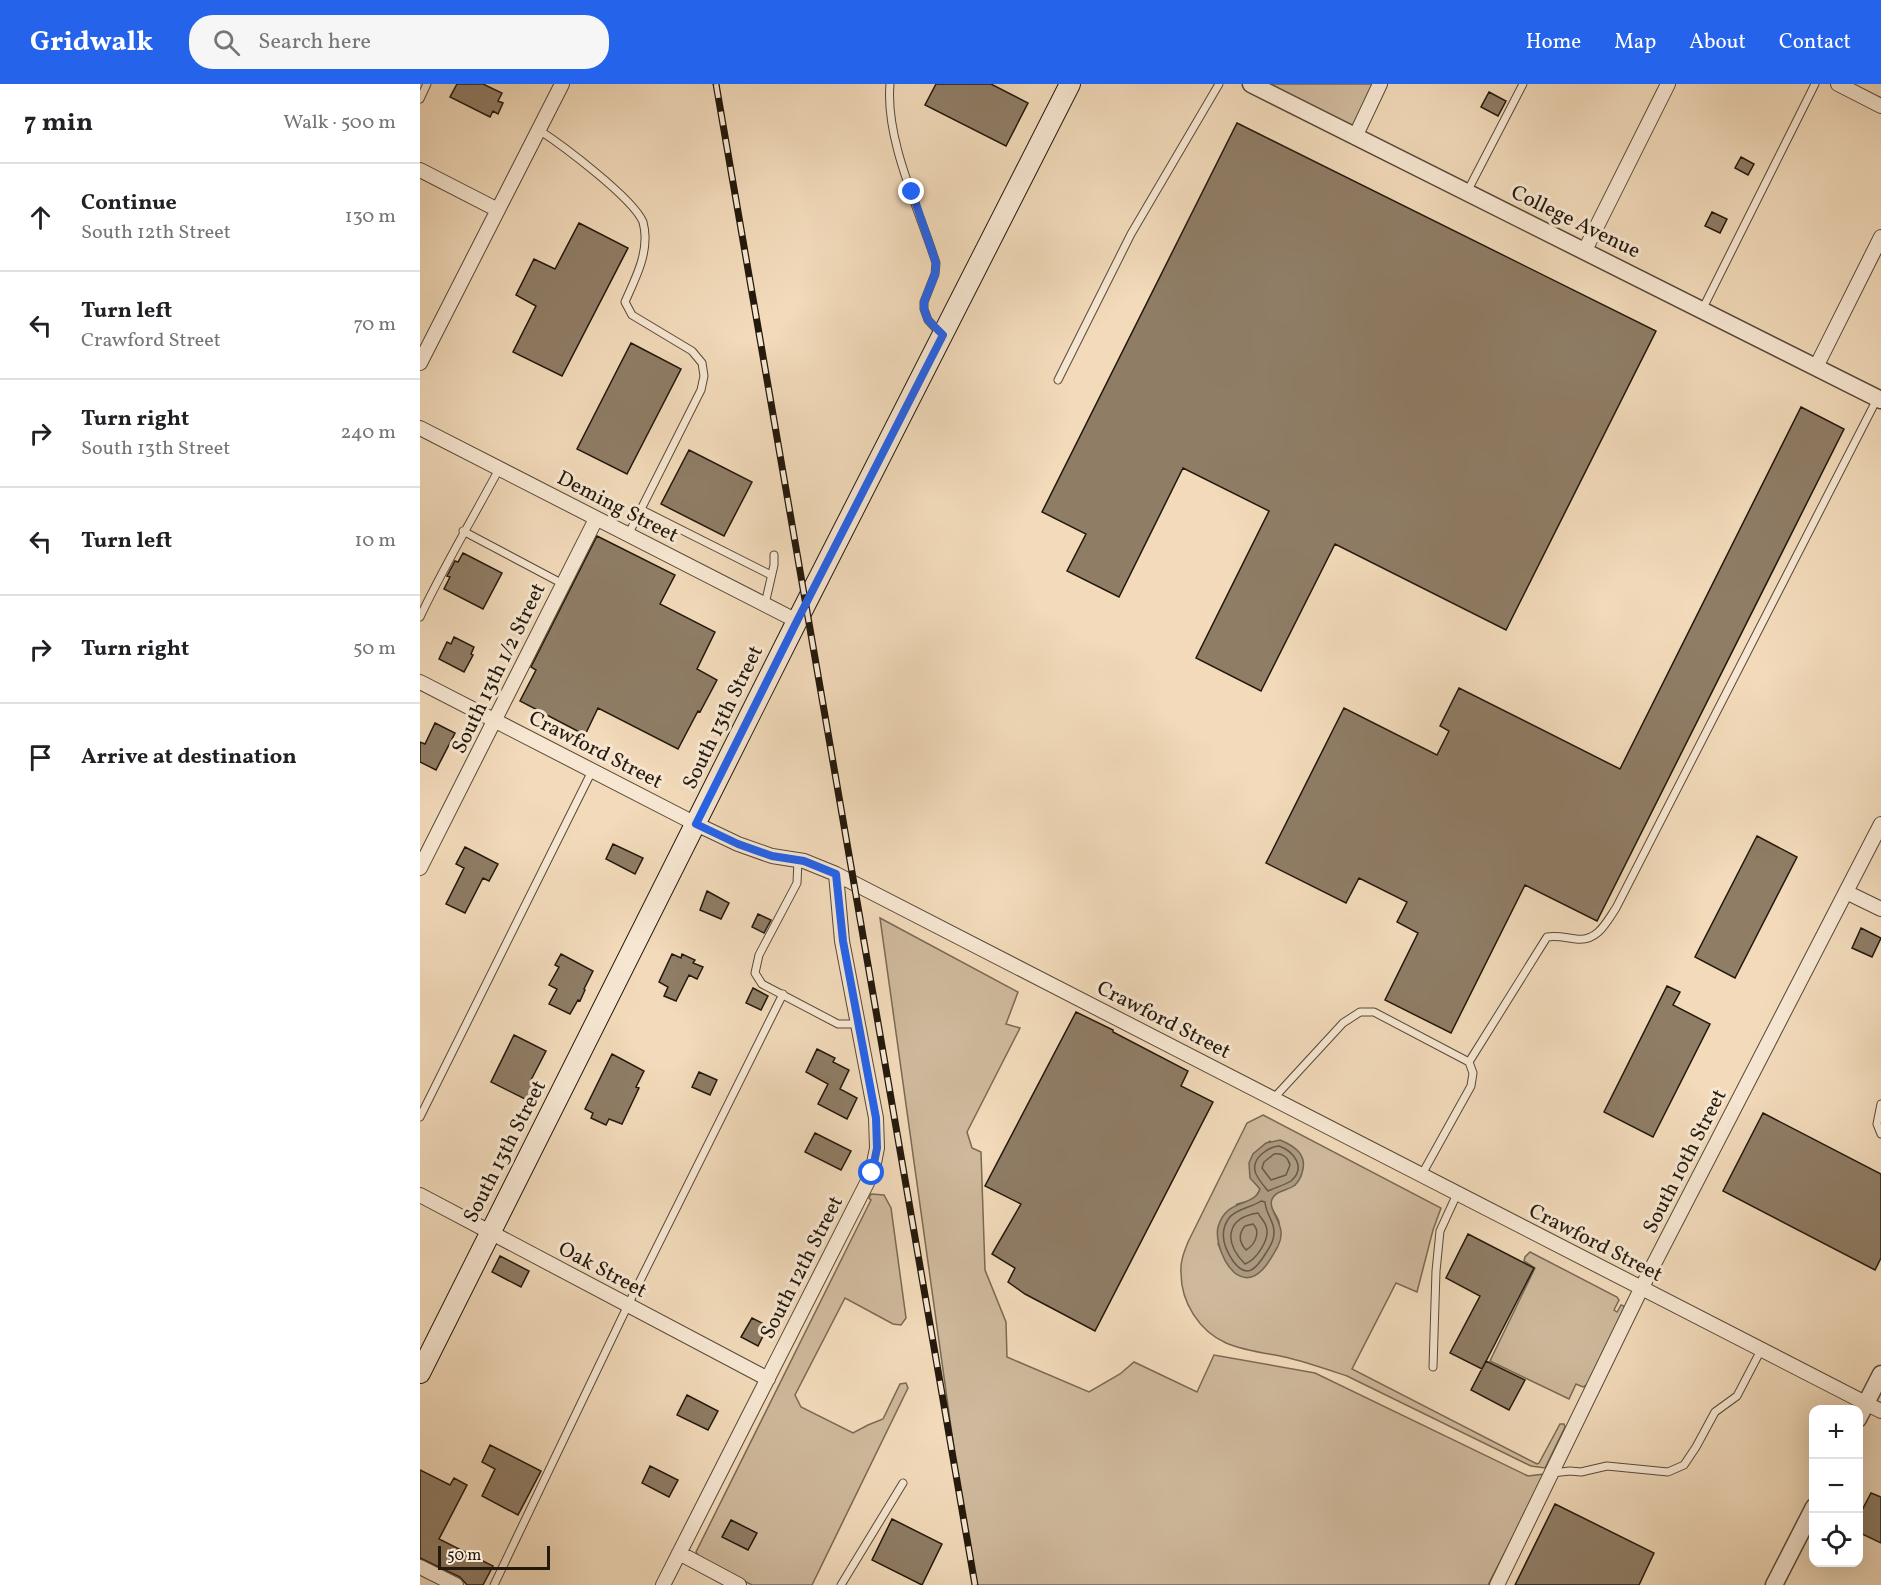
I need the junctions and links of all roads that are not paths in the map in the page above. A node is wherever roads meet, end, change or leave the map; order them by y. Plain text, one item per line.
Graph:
1 (427, 84) edge
2 (562, 84) edge
3 (890, 84) edge
4 (1070, 84) edge
5 (1219, 84) edge
6 (1251, 84) edge
7 (1380, 84) edge
8 (1523, 84) edge
9 (1668, 84) edge
10 (1815, 84) edge
11 (1839, 84) edge
12 (420, 99) edge
13 (1881, 106) edge
14 (538, 130) junction
15 (1355, 137) junction
16 (420, 170) edge
17 (1467, 192) junction
18 (498, 210) junction
19 (1881, 237) edge
20 (1585, 250) junction
21 (1702, 310) junction
22 (943, 335) junction
23 (420, 363) edge
24 (1816, 367) junction
25 (1058, 380) dead end
26 (1879, 400) edge
27 (420, 428) edge
28 (500, 468) junction
29 (640, 509) junction
30 (596, 519) junction
31 (464, 531) junction
32 (628, 535) junction
33 (774, 555) dead end
34 (771, 575) junction
35 (563, 584) junction
36 (765, 604) junction
37 (420, 617) edge
38 (797, 621) junction
39 (420, 682) edge
40 (495, 721) junction
41 (592, 771) junction
42 (696, 824) junction
43 (1881, 824) edge
44 (798, 860) junction
45 (420, 868) edge
46 (836, 874) junction
47 (1846, 892) junction
48 (1881, 909) edge
49 (783, 994) junction
50 (858, 1024) junction
51 (1469, 1062) junction
52 (1273, 1100) junction
53 (1881, 1104) edge
54 (420, 1117) edge
55 (1881, 1134) edge
56 (1421, 1176) junction
57 (1457, 1194) junction
58 (420, 1195) edge
59 (490, 1233) junction
60 (1641, 1289) junction
61 (628, 1305) junction
62 (1761, 1350) junction
63 (1433, 1367) dead end
64 (420, 1373) edge
65 (1881, 1374) edge
66 (768, 1379) junction
67 (1874, 1408) edge
68 (1552, 1473) junction
69 (903, 1483) dead end
70 (1811, 1513) edge
71 (679, 1553) junction
72 (420, 1567) edge
73 (456, 1585) edge
74 (494, 1585) edge
75 (663, 1585) edge
76 (739, 1585) edge
77 (841, 1585) edge
78 (1497, 1585) edge
79 (1774, 1585) edge

1 - 12 lane
2 - 14 street
3 - 22 lane
4 - 22 main road, South 13th Street
5 - 25 lane
6 - 15 street, College Avenue
7 - 15 street
8 - 17 lane
9 - 20 street
10 - 21 lane
11 - 13 street
14 - 18 street
14 - 29 lane
15 - 17 street, College Avenue
16 - 18 street
17 - 20 street, College Avenue
18 - 23 street
19 - 24 street
20 - 21 street, College Avenue
21 - 24 street, College Avenue
22 - 38 main road, South 13th Street
24 - 26 street, College Avenue
26 - 51 lane
27 - 28 street, Deming Street
28 - 30 street, Deming Street
28 - 31 lane
29 - 32 lane
29 - 34 lane
30 - 32 street, Deming Street
30 - 35 street, South 13th 1/2 Street
31 - 35 lane
31 - 37 lane
32 - 36 street, Deming Street
33 - 34 lane
34 - 36 lane
35 - 40 street, South 13th 1/2 Street
36 - 38 street, Deming Street
38 - 42 main road, South 13th Street
39 - 40 street, Crawford Street
40 - 41 street, Crawford Street
40 - 45 street, South 13th 1/2 Street
41 - 42 street, Crawford Street
41 - 54 lane
42 - 44 street, Crawford Street
42 - 59 main road, South 13th Street
43 - 47 street, South 10th Street
44 - 46 street, Crawford Street
44 - 49 lane
46 - 50 street, South 12th Street
46 - 52 street, Crawford Street
47 - 48 street
47 - 60 street, South 10th Street
49 - 50 lane
49 - 61 lane
50 - 66 street, South 12th Street
51 - 52 lane
51 - 56 lane
52 - 56 street, Crawford Street
53 - 55 lane
56 - 57 street, Crawford Street
57 - 60 street, Crawford Street
57 - 63 lane
58 - 59 street, Oak Street
59 - 61 street, Oak Street
59 - 64 main road, South 13th Street
60 - 62 street, Crawford Street
60 - 68 street, South 10th Street
61 - 66 street, Oak Street
61 - 74 lane
62 - 67 street, Crawford Street
62 - 68 lane
65 - 67 street
66 - 71 street, South 12th Street
68 - 78 street, South 10th Street
69 - 77 lane
70 - 79 street
71 - 75 street, South 12th Street
71 - 76 street
72 - 73 street

